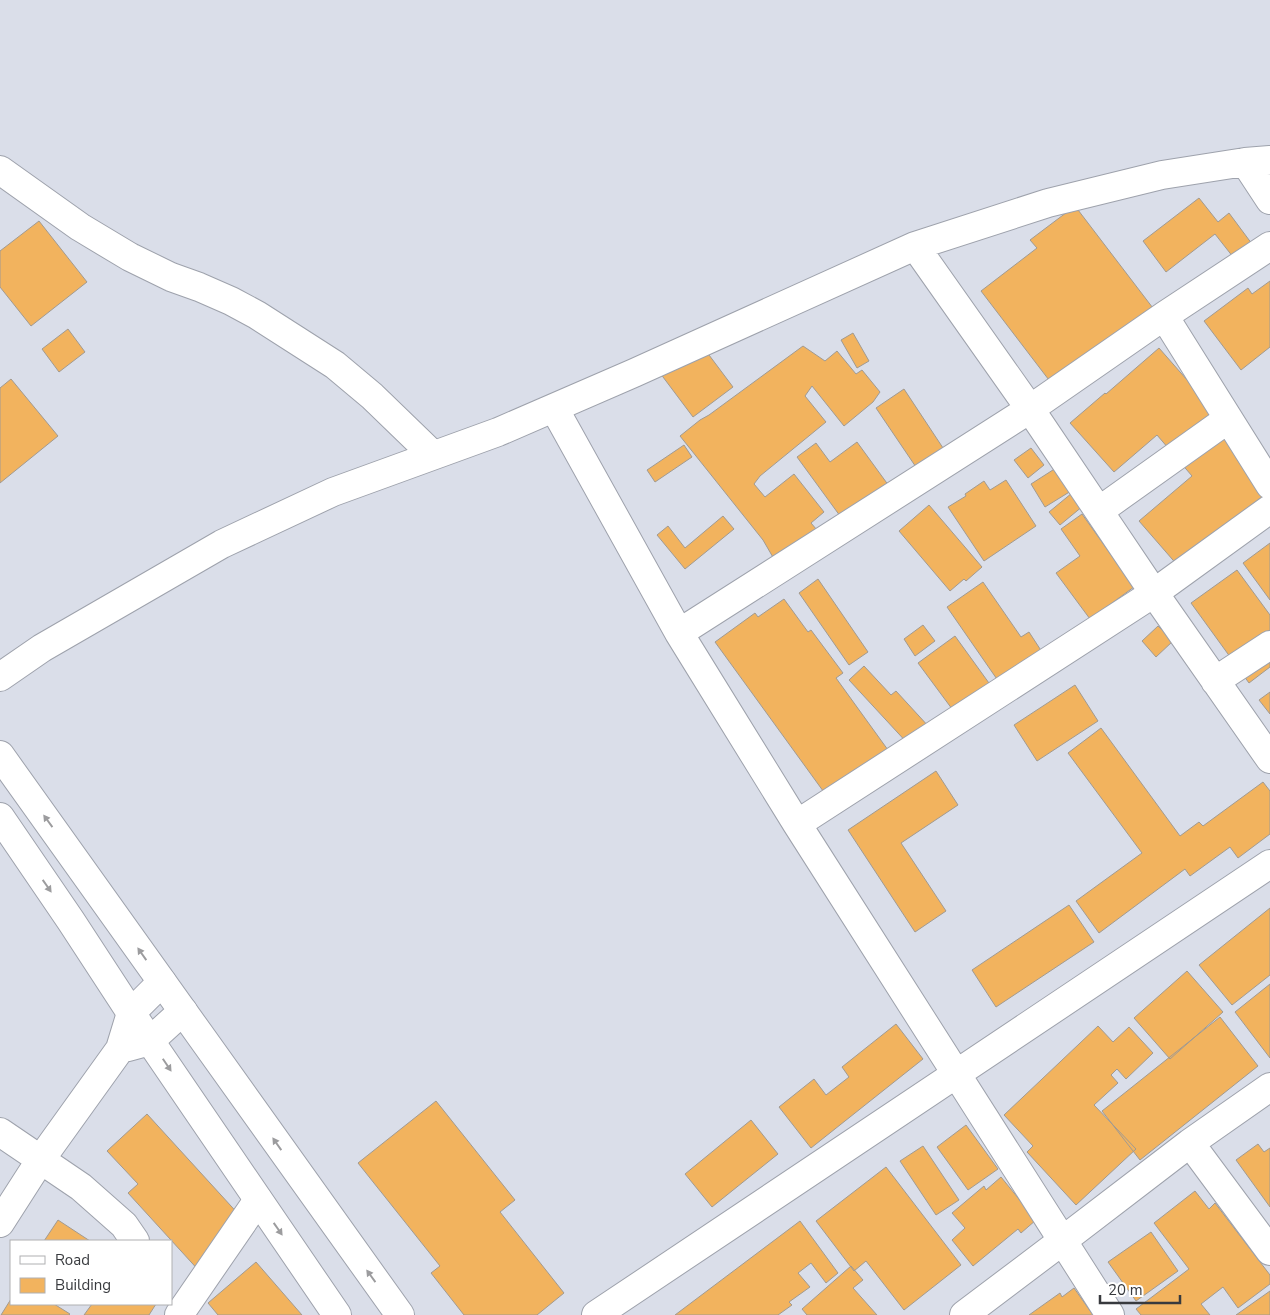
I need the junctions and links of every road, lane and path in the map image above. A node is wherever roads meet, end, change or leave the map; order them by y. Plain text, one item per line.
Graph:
1 (1257, 161) edge
2 (0, 170) edge
3 (1270, 200) edge
4 (915, 246) junction
5 (1270, 246) edge
6 (1164, 316) junction
7 (554, 408) junction
8 (1030, 409) junction
9 (1228, 419) junction
10 (433, 455) junction
11 (1270, 485) edge
12 (1270, 509) edge
13 (1099, 512) junction
14 (1154, 593) junction
15 (679, 633) junction
16 (1270, 645) edge
17 (0, 677) edge
18 (1216, 681) junction
19 (0, 755) edge
20 (1270, 759) edge
21 (0, 817) edge
22 (797, 824) junction
23 (1270, 864) edge
24 (162, 982) junction
25 (183, 1011) junction
26 (131, 1013) junction
27 (150, 1041) junction
28 (120, 1049) junction
29 (957, 1074) junction
30 (1270, 1088) edge
31 (0, 1132) edge
32 (1190, 1142) junction
33 (41, 1159) junction
34 (258, 1200) junction
35 (0, 1223) edge
36 (134, 1240) edge
37 (1062, 1241) junction
38 (1270, 1251) edge
39 (179, 1309) edge
40 (337, 1315) edge
41 (400, 1315) edge
42 (596, 1315) edge
43 (964, 1315) edge
44 (1110, 1315) edge

1 - 3 street
1 - 4 street
2 - 10 street
4 - 7 street
4 - 8 street
5 - 6 street
6 - 8 street
6 - 9 street
7 - 10 street
7 - 15 street
8 - 13 street
8 - 15 street
9 - 11 street
9 - 13 street
10 - 17 street
12 - 14 street
13 - 14 street
14 - 18 street
14 - 22 street
15 - 22 street
16 - 18 street
18 - 20 street
24 -> 19 street
21 -> 26 street
22 - 29 street
23 - 29 street
24 - 25 street
24 - 26 street
25 - 27 street
41 -> 25 street
26 - 27 street
26 - 28 street
27 - 28 street
27 -> 34 street
28 - 33 street
29 - 37 street
29 - 42 street
30 - 32 street
31 - 33 street
32 - 37 street
32 - 38 street
33 - 35 street
33 - 36 street
34 - 39 street
34 -> 40 street
37 - 43 street
37 - 44 street

